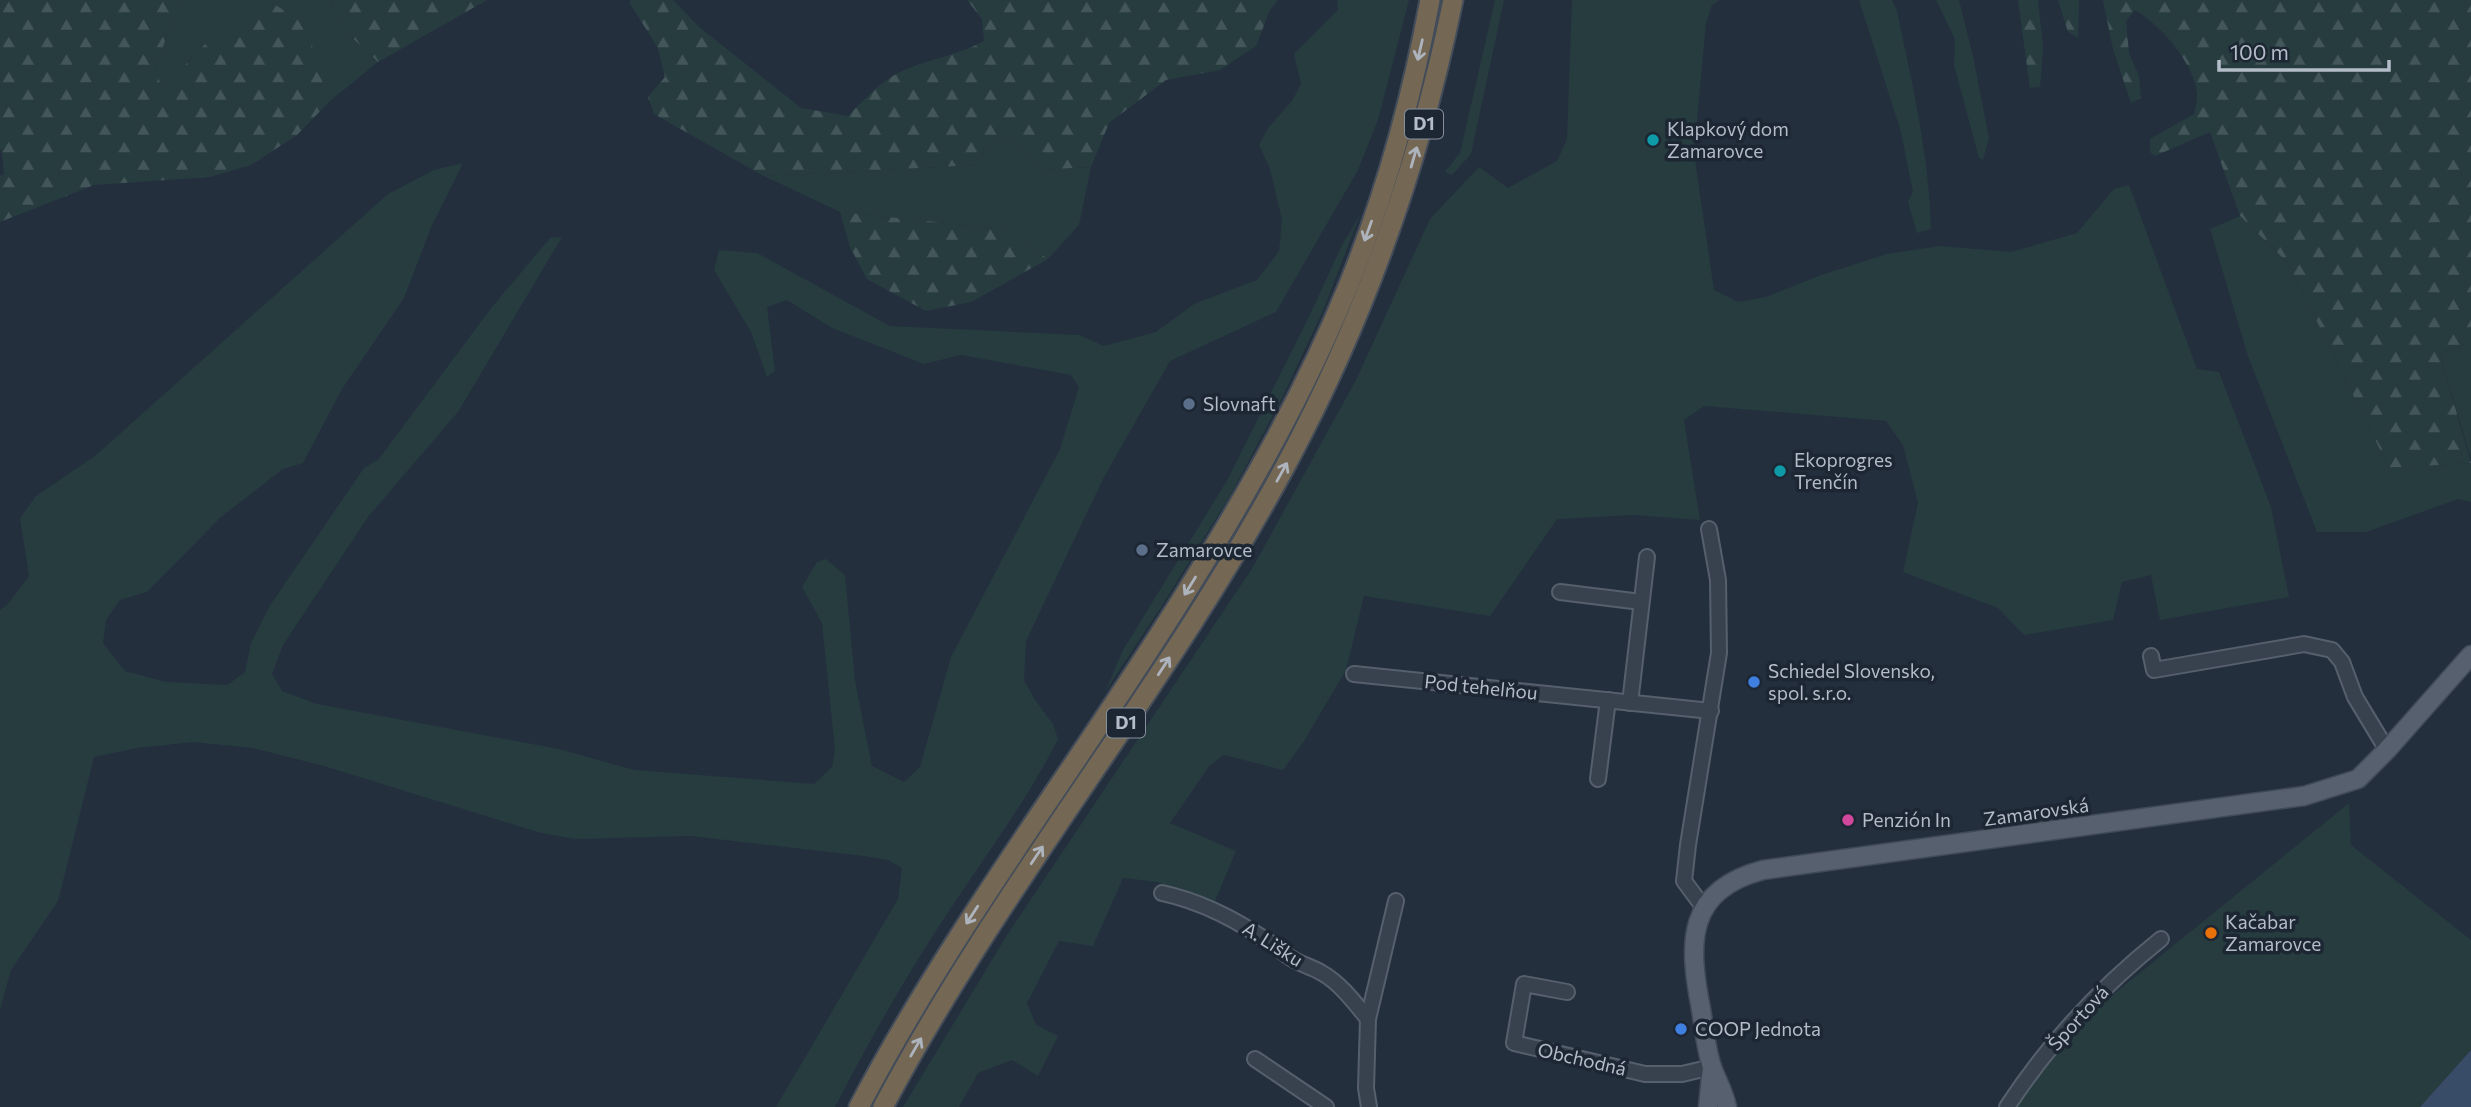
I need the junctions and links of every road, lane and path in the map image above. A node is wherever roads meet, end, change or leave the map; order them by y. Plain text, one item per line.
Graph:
1 (1430, 0) edge
2 (1452, 0) edge
3 (1709, 529) dead end
4 (1647, 557) dead end
5 (1560, 592) dead end
6 (1641, 602) junction
7 (2471, 655) edge
8 (2151, 656) dead end
9 (1354, 674) dead end
10 (1608, 701) junction
11 (1630, 703) junction
12 (1711, 711) junction
13 (2387, 750) junction
14 (1598, 779) dead end
15 (1162, 893) dead end
16 (1396, 901) dead end
17 (1704, 908) junction
18 (2161, 939) dead end
19 (1567, 992) dead end
20 (1368, 1019) junction
21 (1255, 1059) dead end
22 (1712, 1067) junction
23 (859, 1107) edge
24 (883, 1107) edge
25 (1326, 1107) edge
26 (1369, 1107) edge
27 (1708, 1107) edge
28 (1727, 1107) edge
29 (2007, 1107) edge

1 -> 23 highway, D1
24 -> 2 highway, D1
3 - 12 street
4 - 6 street
5 - 6 street
6 - 11 street
7 - 13 main road, Zamarovská
8 - 13 street
9 - 10 street, Pod tehelňou
10 - 11 street, Pod tehelňou
10 - 14 street
11 - 12 street, Pod tehelňou
12 - 17 street
13 - 17 main road, Zamarovská
15 - 20 street, A. Lišku
16 - 20 street
17 - 22 main road, Zamarovská
18 - 29 street, Športová
19 - 22 street, Obchodná
20 - 26 street
21 - 25 street
22 - 27 main road, Zamarovská
22 - 28 main road, Zamarovská

